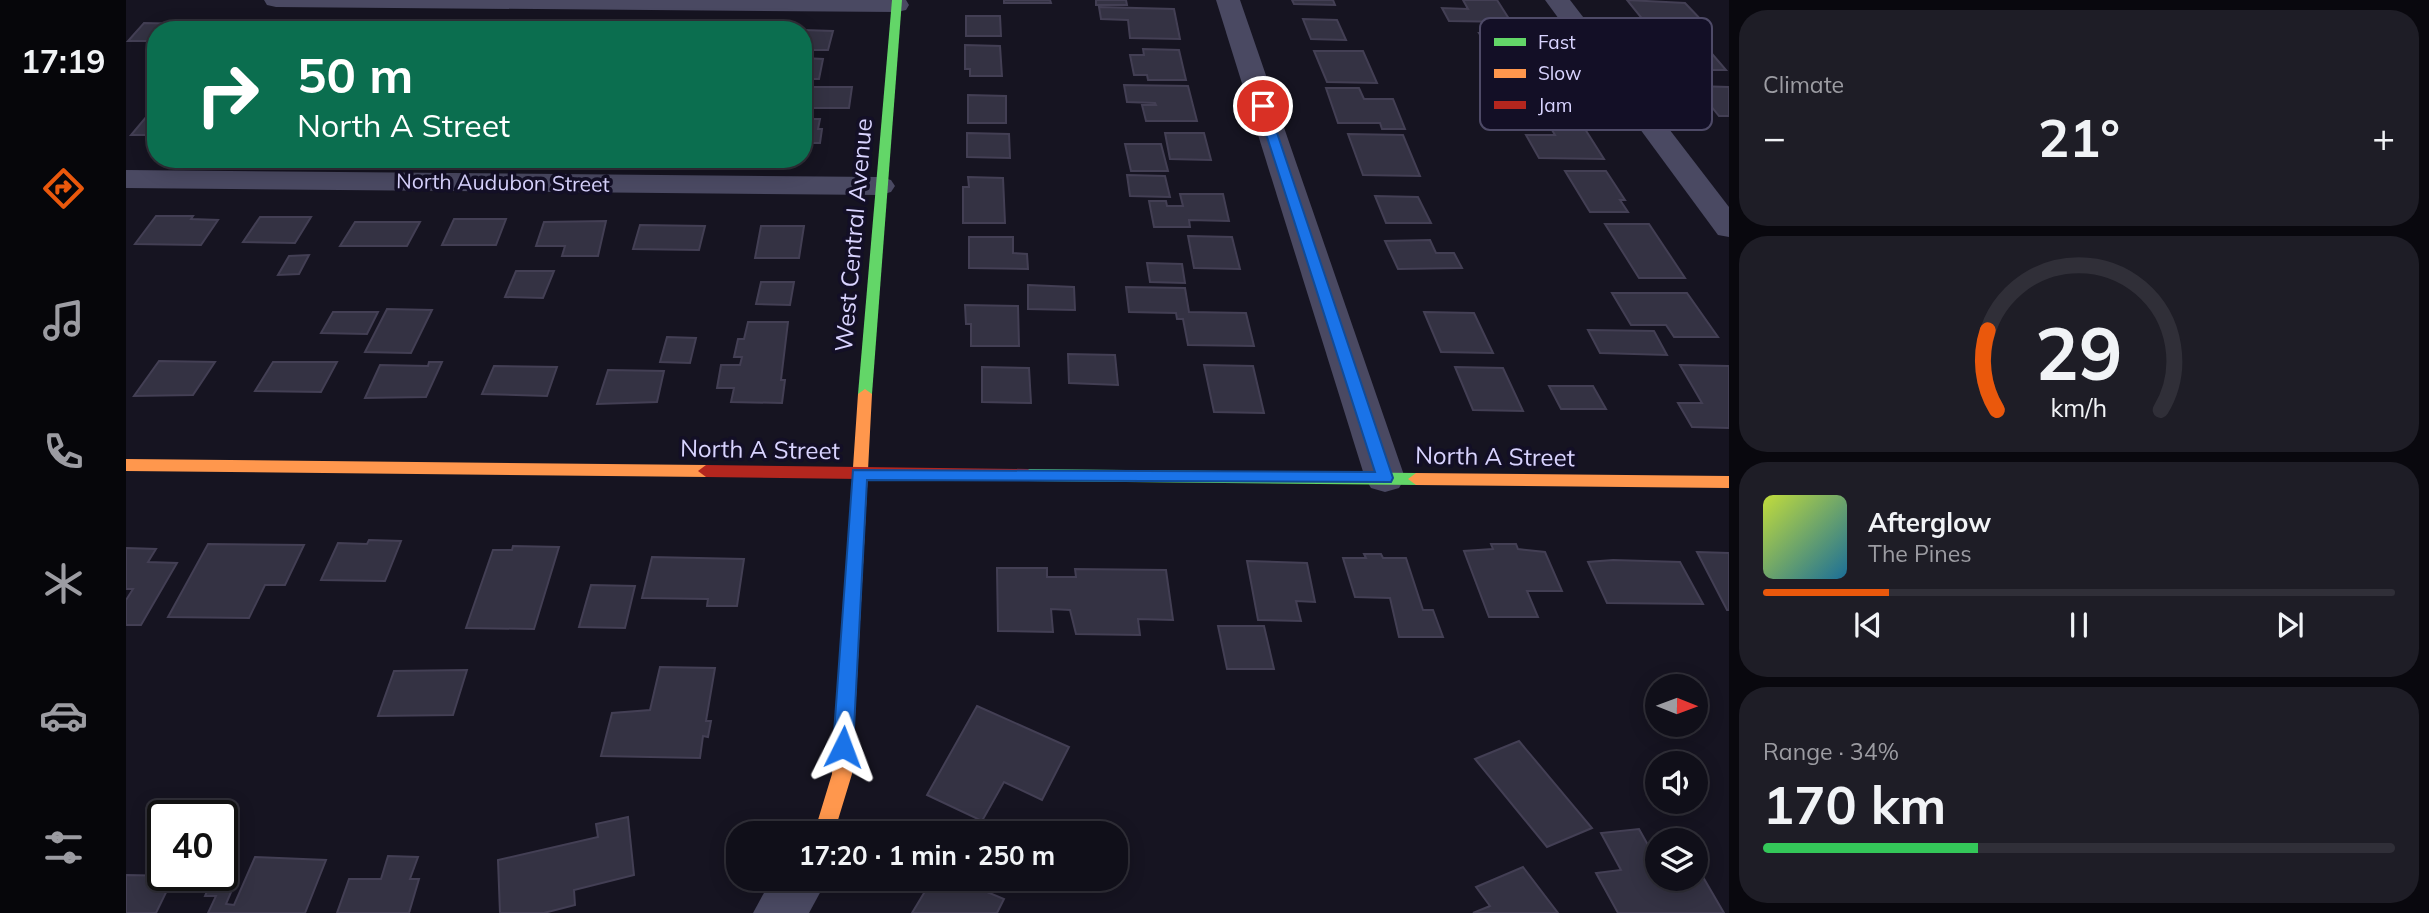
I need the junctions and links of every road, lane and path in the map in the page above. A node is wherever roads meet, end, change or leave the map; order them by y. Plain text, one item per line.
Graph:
1 (276, 0) edge
2 (1228, 0) edge
3 (1557, 0) edge
4 (897, 2) edge
5 (1572, 18) edge
6 (1663, 130) edge
7 (126, 179) edge
8 (880, 187) junction
9 (1718, 197) edge
10 (1729, 228) edge
11 (126, 465) edge
12 (859, 474) junction
13 (1385, 478) junction
14 (1729, 482) edge
15 (828, 821) edge
16 (794, 891) edge
17 (779, 913) edge

1 - 4 street
2 - 13 street
3 - 5 street
4 - 8 street, West Central Avenue
6 - 9 street
7 - 8 street, North Audubon Street
8 - 12 street, West Central Avenue
9 - 10 street
11 - 12 street, North A Street
12 - 13 street, North A Street
12 - 15 street, West Central Avenue
13 - 14 street, North A Street
16 - 17 street

